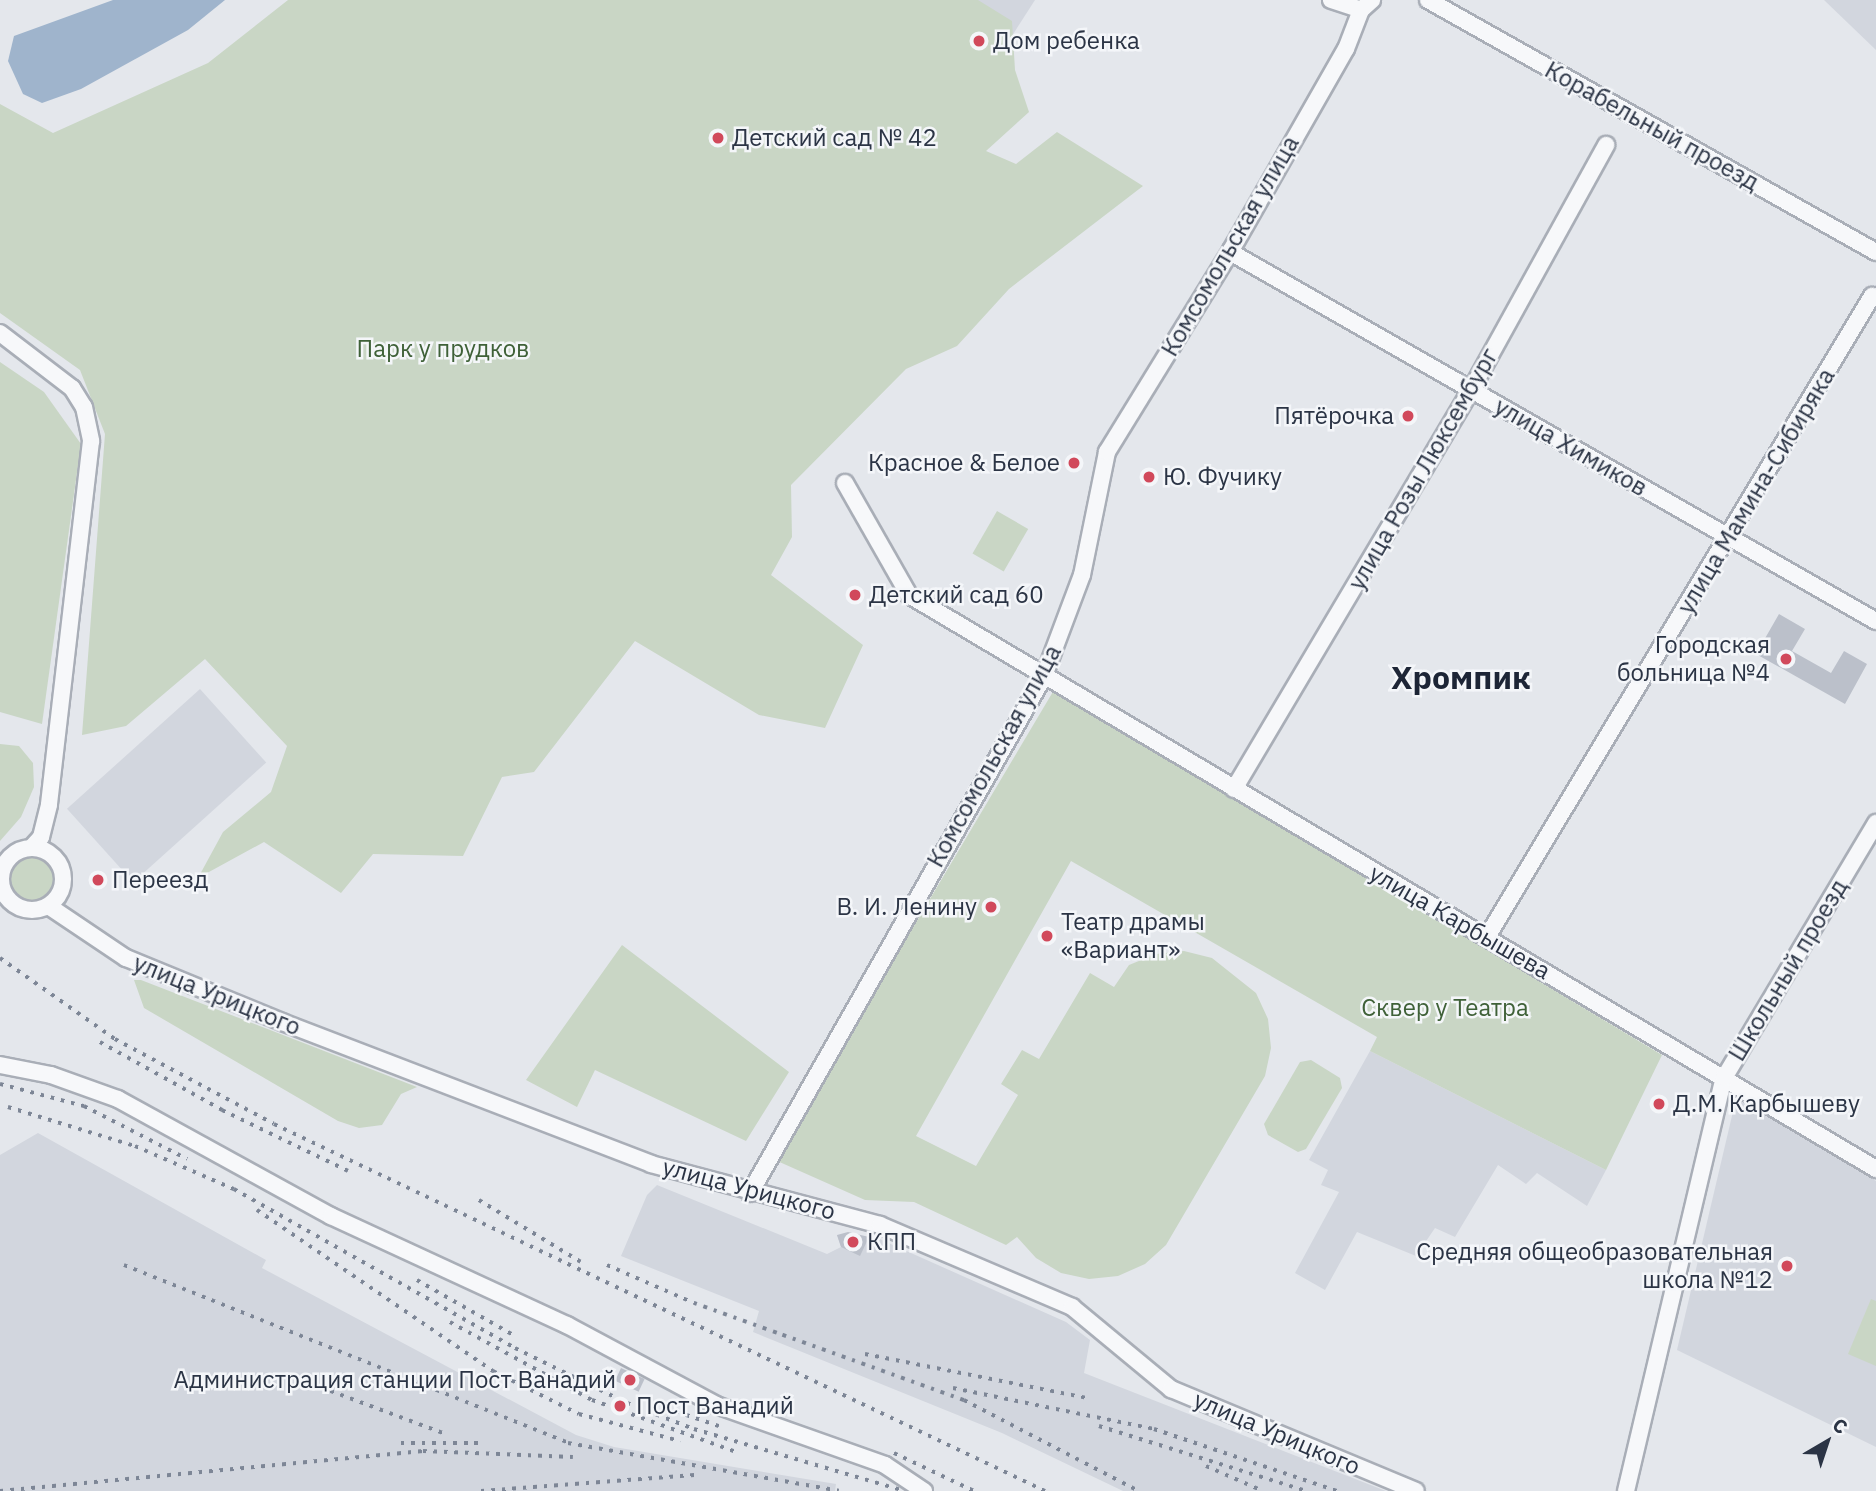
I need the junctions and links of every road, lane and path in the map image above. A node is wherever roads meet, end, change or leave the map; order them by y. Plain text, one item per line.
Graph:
1 (1331, 0) edge
2 (1428, 0) edge
3 (1366, 5) edge
4 (1606, 145) dead end
5 (1230, 252) junction
6 (1876, 252) edge
7 (1872, 296) dead end
8 (0, 332) edge
9 (1471, 390) junction
10 (845, 483) dead end
11 (1729, 536) junction
12 (1876, 621) edge
13 (1044, 676) junction
14 (1234, 789) junction
15 (1876, 823) edge
16 (39, 845) junction
17 (1, 884) edge
18 (55, 901) junction
19 (1487, 937) junction
20 (0, 1065) edge
21 (1724, 1078) junction
22 (1876, 1169) edge
23 (750, 1193) junction
24 (924, 1491) edge
25 (1416, 1491) edge
26 (1626, 1491) edge

1 - 3 street
2 - 6 street, Корабельный проезд
3 - 5 street, Комсомольская улица
4 - 9 street, улица Розы Люксембург
5 - 9 street, улица Химиков
5 - 13 street, Комсомольская улица
7 - 11 street, улица Мамина-Сибиряка
8 - 16 street
9 - 11 street, улица Химиков
9 - 14 street, улица Розы Люксембург
10 - 13 street, улица Карбышева
11 - 12 street, улица Химиков
11 - 19 street, улица Мамина-Сибиряка
13 - 14 street, улица Карбышева
13 - 23 street, Комсомольская улица
14 - 19 street, улица Карбышева
15 - 21 street, Школьный проезд
16 - 17 street
16 - 18 street
17 - 18 street
18 - 23 street, улица Урицкого
19 - 21 street, улица Карбышева
20 - 24 street
21 - 22 street, улица Карбышева
21 - 26 street, Школьный проезд
23 - 25 street, улица Урицкого

